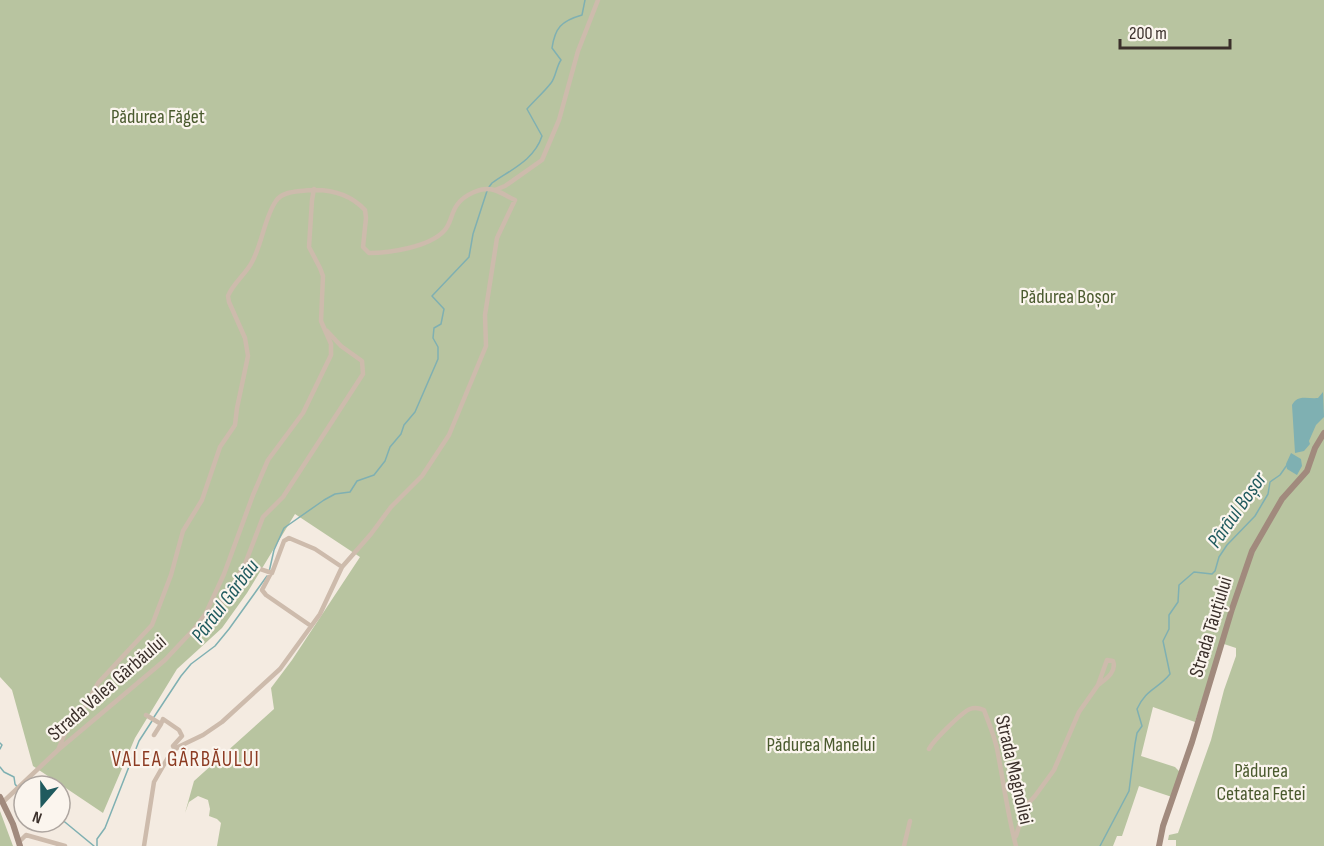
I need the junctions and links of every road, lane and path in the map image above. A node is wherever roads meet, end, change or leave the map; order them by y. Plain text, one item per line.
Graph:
1 (598, 0) edge
2 (314, 189) junction
3 (491, 189) junction
4 (323, 327) junction
5 (1324, 433) edge
6 (245, 564) junction
7 (342, 567) junction
8 (269, 573) junction
9 (311, 626) junction
10 (195, 628) junction
11 (1098, 685) junction
12 (154, 735) dead end
13 (929, 749) dead end
14 (58, 750) junction
15 (175, 750) junction
16 (2, 800) edge
17 (910, 821) dead end
18 (1014, 838) junction
19 (19, 844) edge
20 (65, 846) edge
21 (144, 846) edge
22 (904, 846) edge
23 (1016, 846) edge
24 (1159, 846) edge

1 - 3 street
2 - 3 street
2 - 4 street, Strada Valea Gârbăului
2 - 14 street
3 - 7 street
4 - 6 street
4 - 10 street, Strada Valea Gârbăului
5 - 24 main road, Strada Tăuțiului
6 - 8 street
6 - 10 street
7 - 8 street
7 - 9 street
8 - 9 street
9 - 15 street
10 - 14 street, Strada Valea Gârbăului
11 - 11 street
11 - 18 street
12 - 15 street
13 - 18 street, Strada Magnoliei
14 - 16 street, Strada Valea Gârbăului
15 - 21 street
16 - 19 main road
17 - 22 street
18 - 23 street
19 - 20 street

